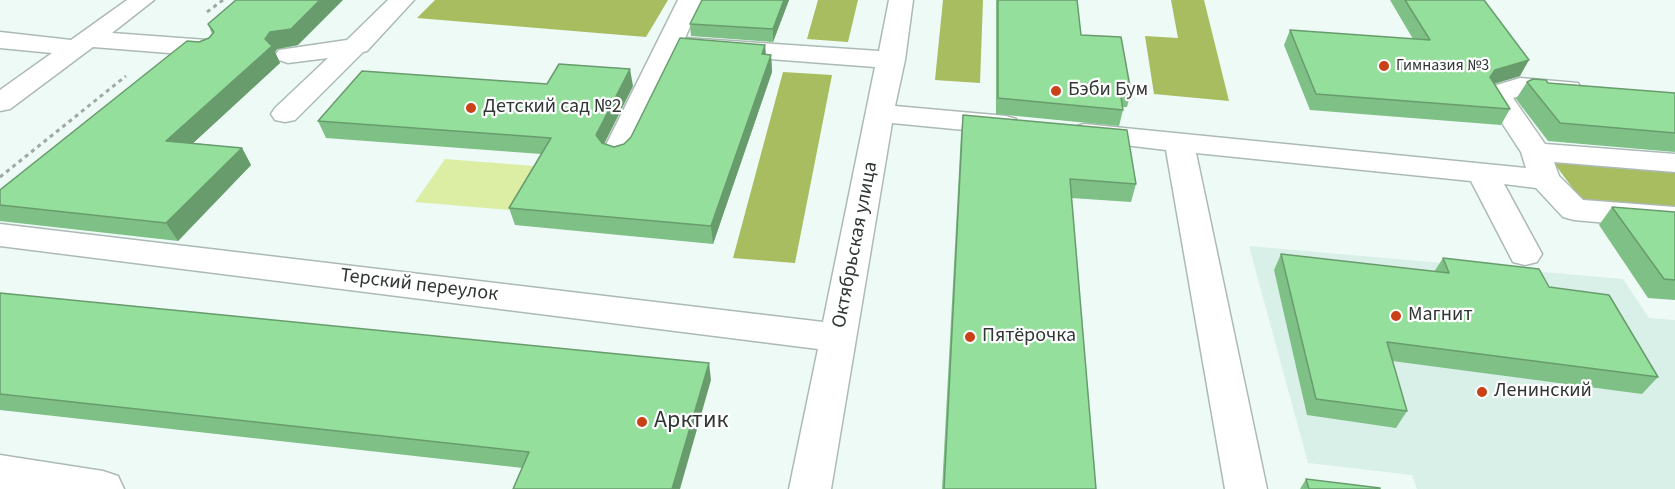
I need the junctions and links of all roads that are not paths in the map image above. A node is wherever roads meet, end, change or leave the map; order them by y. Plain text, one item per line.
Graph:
1 (142, 0) edge
2 (402, 0) edge
3 (690, 0) edge
4 (901, 0) edge
5 (0, 40) edge
6 (82, 44) junction
7 (668, 44) junction
8 (358, 46) junction
9 (207, 48) edge
10 (288, 55) edge
11 (892, 60) junction
12 (1592, 91) edge
13 (0, 104) edge
14 (880, 113) junction
15 (285, 114) dead end
16 (1179, 142) junction
17 (617, 153) edge
18 (1675, 163) edge
19 (1541, 166) junction
20 (1482, 172) junction
21 (1675, 218) edge
22 (0, 235) edge
23 (1525, 254) dead end
24 (838, 338) junction
25 (0, 473) edge
26 (103, 489) edge
27 (810, 489) edge
28 (1246, 489) edge

1 - 6 street
2 - 8 street
3 - 7 street
4 - 11 street, Октябрьская улица
5 - 6 street
6 - 9 street
6 - 13 street
7 - 11 street
7 - 17 street
8 - 10 street
8 - 15 street
11 - 14 street, Октябрьская улица
12 - 19 street
14 - 16 street
14 - 24 street, Октябрьская улица
16 - 20 street
16 - 28 street
18 - 19 street
19 - 20 street
19 - 21 street
20 - 23 street
22 - 24 street, Терский переулок
24 - 27 street, Октябрьская улица
25 - 26 street

